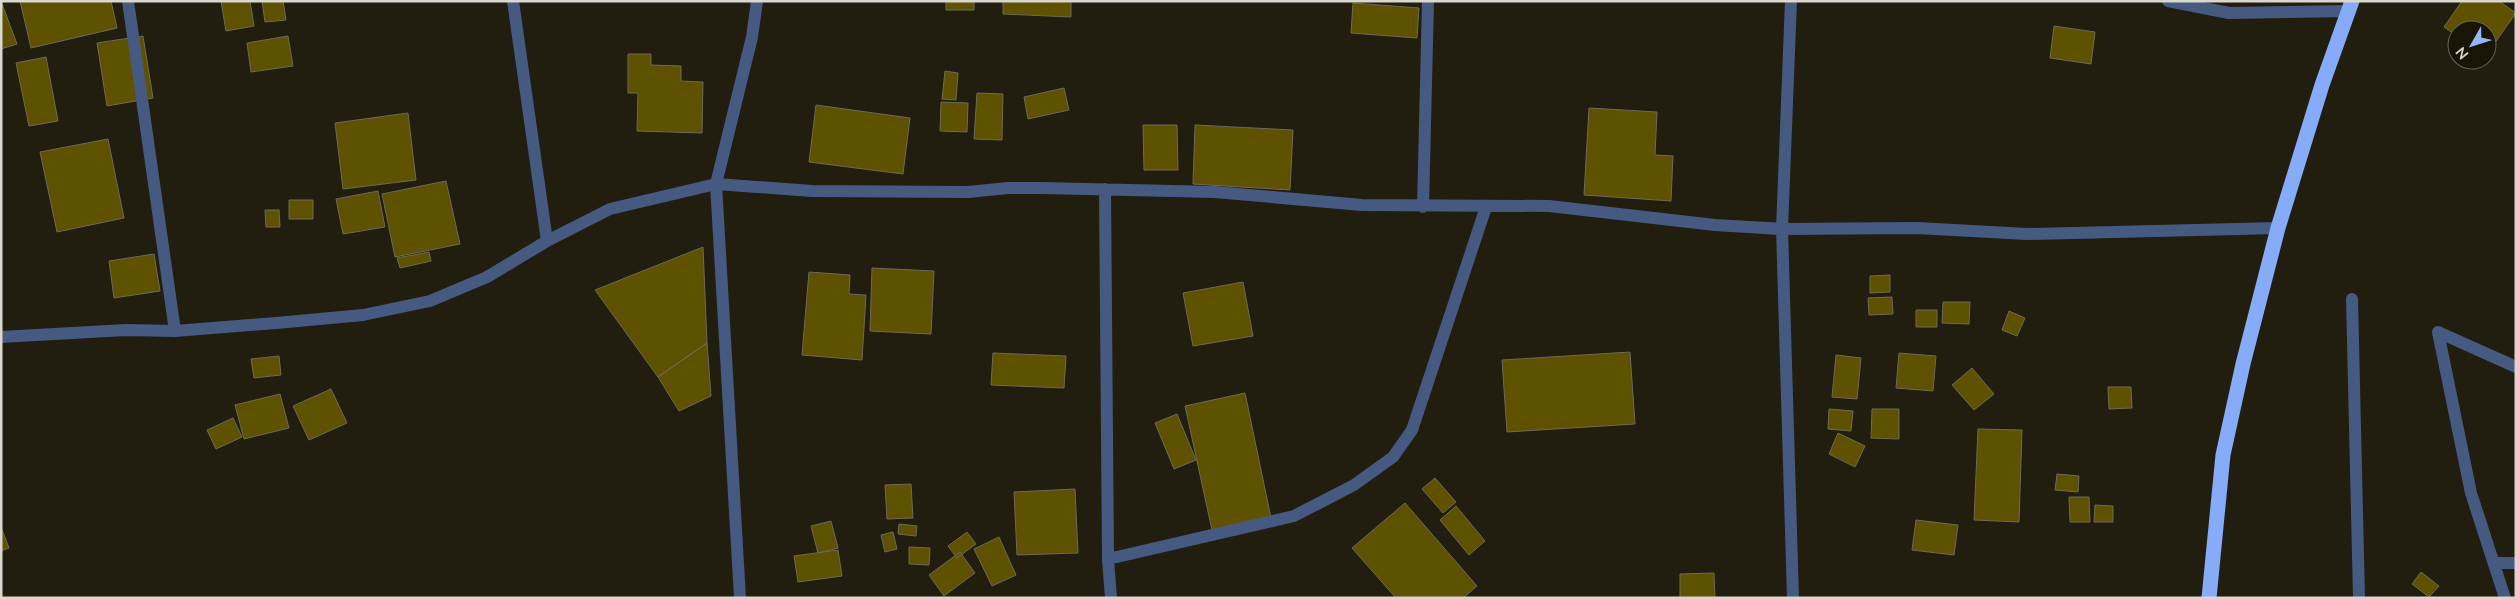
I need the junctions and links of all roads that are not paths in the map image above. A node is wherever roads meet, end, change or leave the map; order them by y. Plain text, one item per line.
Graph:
1 (128, 1) edge
2 (513, 1) edge
3 (757, 1) edge
4 (1428, 1) edge
5 (1792, 1) edge
6 (2168, 1) edge
7 (2350, 6) edge
8 (716, 184) junction
9 (1105, 189) junction
10 (1423, 207) junction
11 (1486, 207) junction
12 (2278, 228) junction
13 (1782, 229) junction
14 (547, 240) junction
15 (2352, 299) dead end
16 (175, 330) junction
17 (1, 337) edge
18 (2516, 367) edge
19 (1108, 559) junction
20 (2494, 563) junction
21 (2516, 563) edge
22 (740, 598) edge
23 (1111, 598) edge
24 (1793, 598) edge
25 (2208, 598) edge
26 (2360, 598) edge
27 (2505, 598) edge

1 - 16 street
2 - 14 street
3 - 8 street
4 - 10 street
5 - 13 street
6 - 7 street
7 - 12 highway
8 - 9 street
8 - 14 street
8 - 22 street
9 - 10 street
9 - 19 street
10 - 11 street
11 - 13 street
11 - 19 street
12 - 13 street
12 - 25 highway
13 - 24 street
14 - 16 street
15 - 26 street
16 - 17 street
18 - 20 street
19 - 23 street
20 - 21 street
20 - 27 street

